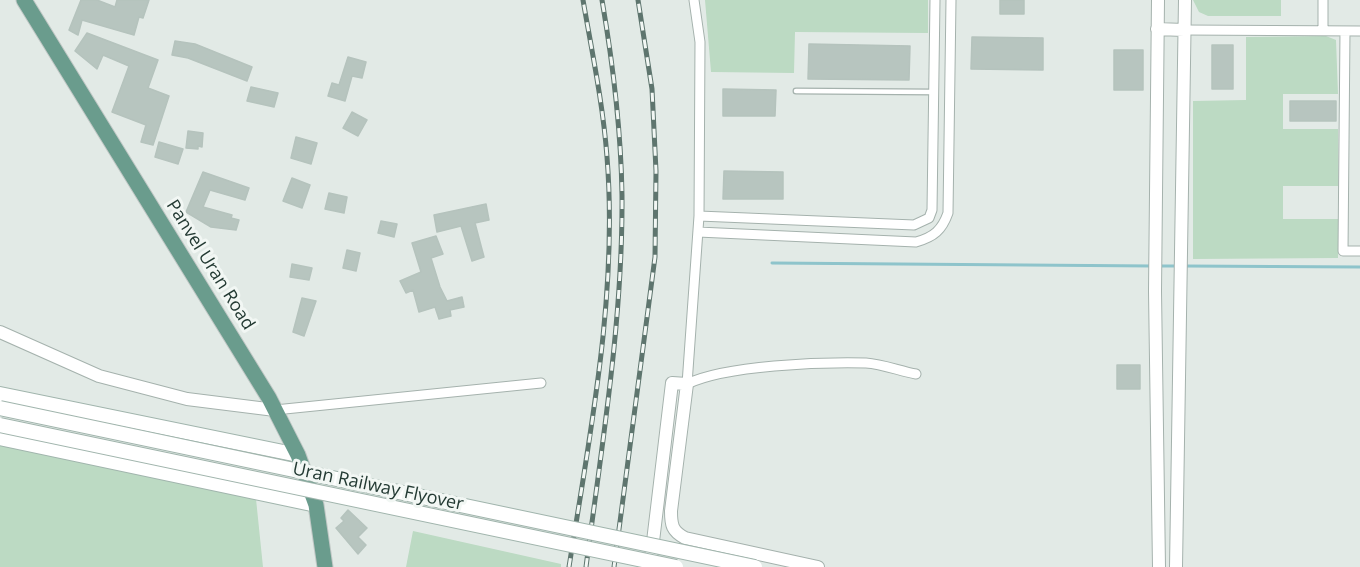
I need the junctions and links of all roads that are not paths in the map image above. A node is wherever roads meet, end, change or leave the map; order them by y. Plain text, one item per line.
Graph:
1 (24, 0) edge
2 (694, 0) edge
3 (934, 0) edge
4 (951, 0) edge
5 (1158, 0) edge
6 (1185, 0) edge
7 (1323, 0) edge
8 (1157, 29) junction
9 (1184, 30) junction
10 (1323, 31) junction
11 (1345, 31) junction
12 (1360, 31) edge
13 (796, 91) dead end
14 (933, 92) junction
15 (699, 216) junction
16 (698, 232) junction
17 (1360, 251) edge
18 (0, 332) edge
19 (916, 374) dead end
20 (541, 383) dead end
21 (687, 384) junction
22 (0, 394) edge
23 (0, 408) edge
24 (275, 410) junction
25 (0, 424) edge
26 (0, 438) edge
27 (298, 455) junction
28 (316, 505) junction
29 (326, 567) edge
30 (655, 567) edge
31 (676, 567) edge
32 (755, 567) edge
33 (818, 567) edge
34 (1159, 567) edge
35 (1176, 567) edge

1 - 24 main road, Panvel Uran Road
2 - 15 street
3 - 14 street
4 - 16 street
5 - 8 street
6 - 9 street
7 - 10 street
8 - 9 street
8 - 34 street
9 - 10 street
9 - 35 street
10 - 11 street
11 - 12 street
11 - 17 street
13 - 14 lane
14 - 15 street
15 - 16 street
16 - 21 street
18 - 24 street
19 - 21 street
20 - 24 street
21 - 30 street
21 - 33 street
22 - 27 main road
23 - 32 main road, Uran Railway Flyover, bridge
24 - 27 main road, Panvel Uran Road
25 - 31 main road, Uran Railway Flyover, bridge
26 - 28 main road
27 - 28 main road, Panvel Uran Road
28 - 29 main road, Panvel Uran Road

